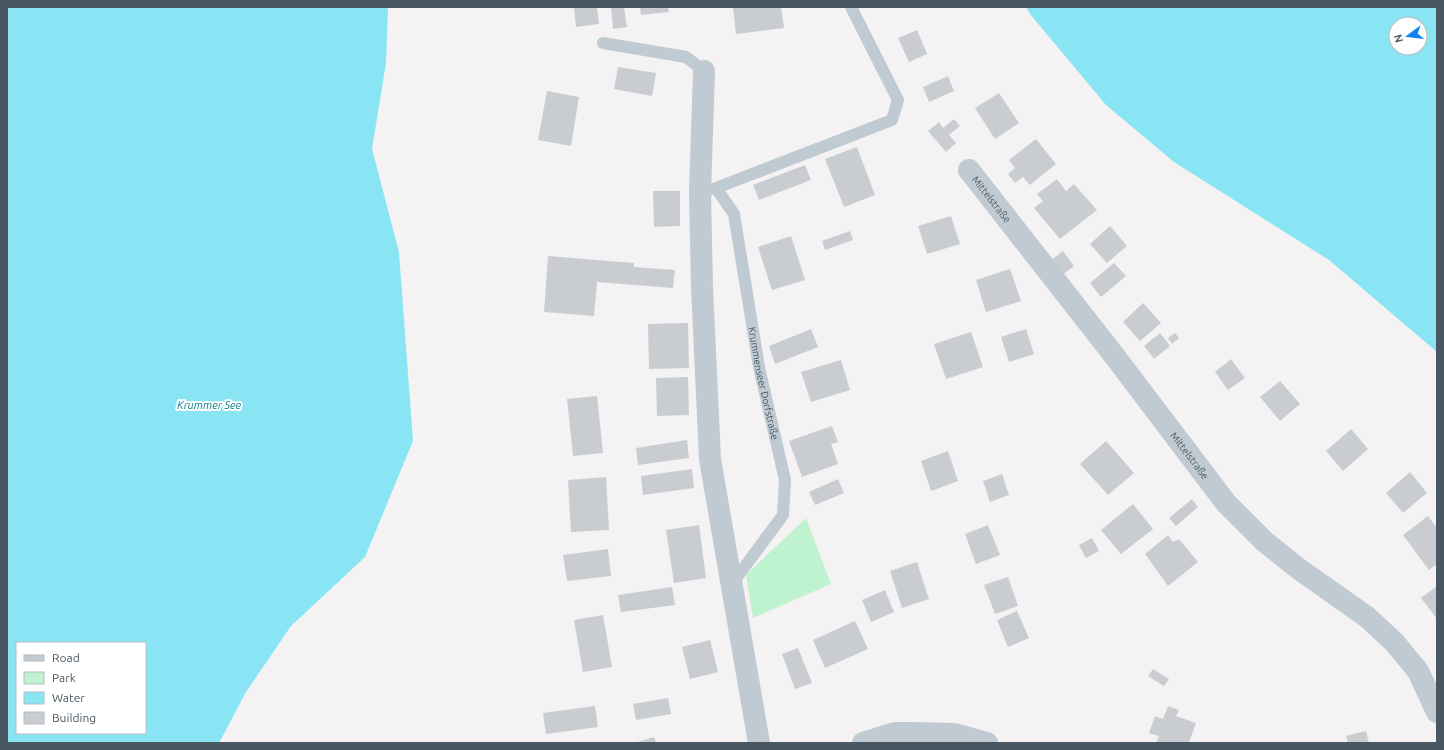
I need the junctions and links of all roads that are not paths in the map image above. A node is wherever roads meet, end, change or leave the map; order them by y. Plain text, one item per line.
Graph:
1 (851, 7) edge
2 (603, 43) dead end
3 (704, 71) joint
4 (969, 170) dead end
5 (708, 190) junction
6 (732, 584) junction
7 (1437, 712) edge
8 (759, 743) edge
9 (863, 743) edge
10 (987, 743) edge

1 - 5 lane
2 - 3 lane
3 - 5 street
4 - 7 street, Mittelstraße
5 - 6 street
5 - 6 lane, Krummenseer Dorfstraße
6 - 8 street
9 - 10 street

